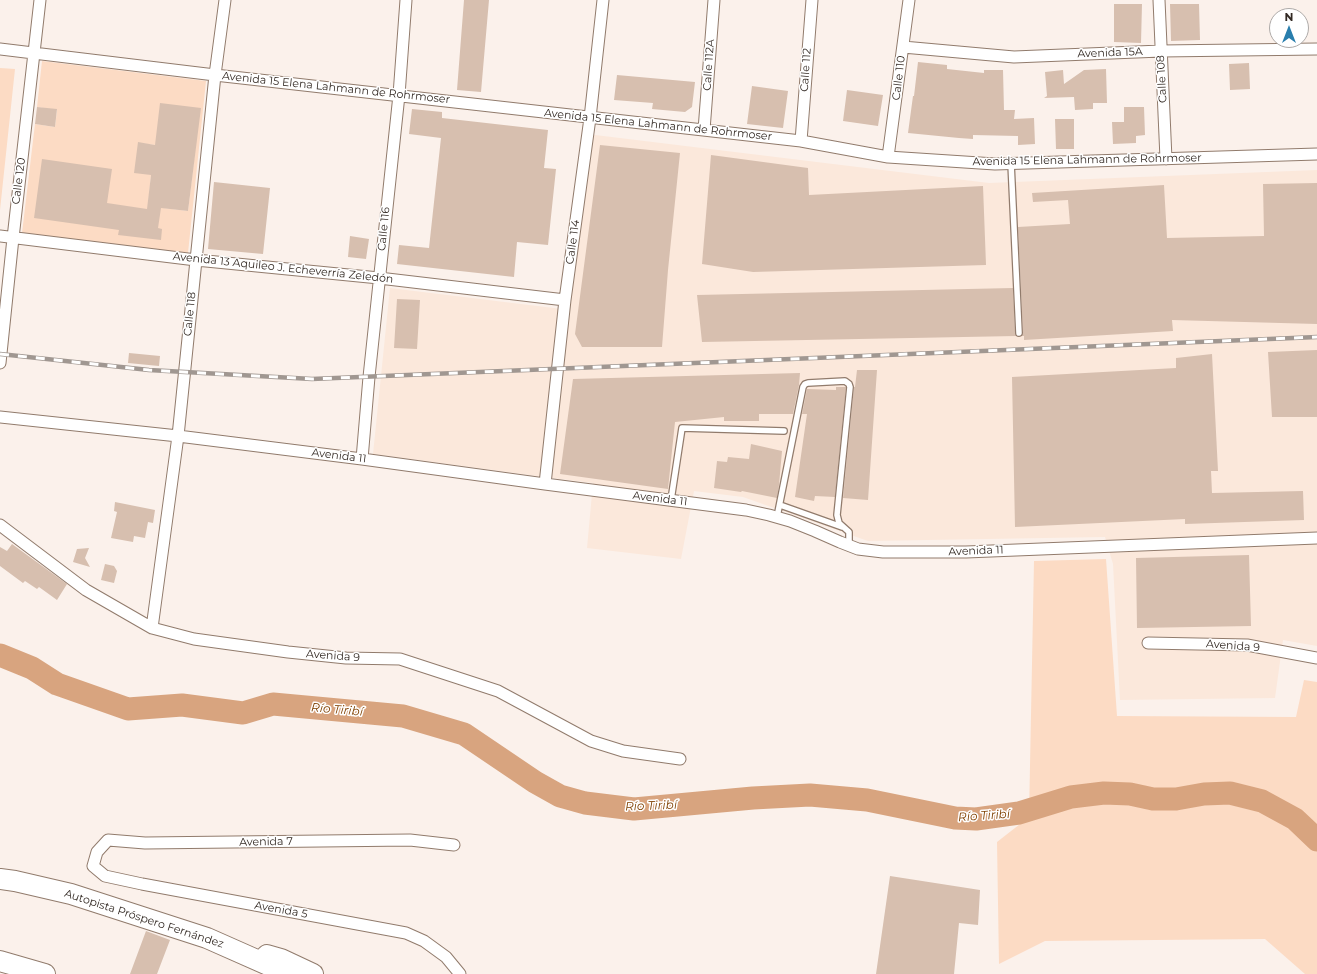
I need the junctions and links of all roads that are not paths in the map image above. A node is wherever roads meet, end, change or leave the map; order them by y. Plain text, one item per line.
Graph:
1 (40, 0) edge
2 (225, 0) edge
3 (406, 0) edge
4 (603, 0) edge
5 (714, 0) edge
6 (812, 0) edge
7 (909, 0) edge
8 (1159, 0) edge
9 (903, 47) junction
10 (0, 48) edge
11 (1317, 50) edge
12 (1161, 51) junction
13 (34, 52) junction
14 (215, 75) junction
15 (399, 95) junction
16 (590, 118) junction
17 (704, 130) junction
18 (801, 141) junction
19 (1317, 154) edge
20 (888, 157) junction
21 (1166, 159) junction
22 (1011, 163) junction
23 (0, 236) edge
24 (13, 238) junction
25 (196, 260) junction
26 (379, 278) junction
27 (565, 300) junction
28 (1019, 333) dead end
29 (0, 363) edge
30 (0, 417) edge
31 (784, 431) dead end
32 (178, 436) junction
33 (362, 459) junction
34 (546, 484) junction
35 (671, 500) junction
36 (780, 505) junction
37 (778, 517) junction
38 (0, 525) edge
39 (843, 527) junction
40 (1317, 538) edge
41 (849, 546) junction
42 (152, 628) junction
43 (1148, 643) dead end
44 (1317, 658) edge
45 (680, 759) dead end
46 (454, 845) dead end
47 (93, 866) joint
48 (0, 879) edge
49 (207, 938) junction
50 (0, 961) edge
51 (45, 974) edge
52 (282, 974) edge
53 (313, 974) edge
54 (460, 974) edge

1 - 13 street, Calle 120
2 - 14 street, Calle 118
3 - 15 street, Calle 116
4 - 16 street, Calle 114
5 - 17 street, Calle 112A
6 - 18 street, Calle 112
7 - 9 street, Calle 110
8 - 12 street, Calle 108
9 - 12 street, Avenida 15A
9 - 20 street, Calle 110
10 - 13 street, Avenida 15 Elena Lahmann de Rohrmoser
11 - 12 street, Avenida 15A
12 - 21 street, Calle 108
13 - 14 street, Avenida 15 Elena Lahmann de Rohrmoser
13 - 24 street, Calle 120
14 - 15 street, Avenida 15 Elena Lahmann de Rohrmoser
14 - 25 street, Calle 118
15 - 16 street, Avenida 15 Elena Lahmann de Rohrmoser
15 - 26 street, Calle 116
16 - 17 street, Avenida 15 Elena Lahmann de Rohrmoser
16 - 27 street, Calle 114
17 - 18 street, Avenida 15 Elena Lahmann de Rohrmoser
18 - 20 street, Avenida 15 Elena Lahmann de Rohrmoser
19 - 21 street, Avenida 15 Elena Lahmann de Rohrmoser
20 - 22 street, Avenida 15 Elena Lahmann de Rohrmoser
21 - 22 street, Avenida 15 Elena Lahmann de Rohrmoser
22 - 28 lane
23 - 24 street, Avenida 13 Aquileo J. Echeverría Zeledón
24 - 25 street, Avenida 13 Aquileo J. Echeverría Zeledón
24 - 29 street, Calle 120
25 - 26 street, Avenida 13 Aquileo J. Echeverría Zeledón
25 - 32 street, Calle 118
26 - 27 street, Avenida 13 Aquileo J. Echeverría Zeledón
26 - 33 street, Calle 116
27 - 34 street, Calle 114
30 - 32 street, Avenida 11
31 - 35 lane
32 - 33 street, Avenida 11
32 - 42 street, Calle 118
33 - 34 street, Avenida 11
34 - 35 street, Avenida 11
35 - 37 street, Avenida 11
36 - 37 lane
36 - 39 lane
36 - 39 lane
37 - 41 street, Avenida 11
38 - 42 street, Avenida 9
39 - 41 lane
40 - 41 street, Avenida 11
42 - 45 street, Avenida 9
43 - 44 street, Avenida 9
46 - 47 street, Avenida 7
47 - 54 street, Avenida 5
48 - 49 highway, Autopista Próspero Fernández
49 - 52 highway, Autopista Próspero Fernández
49 - 53 highway
50 - 51 highway

